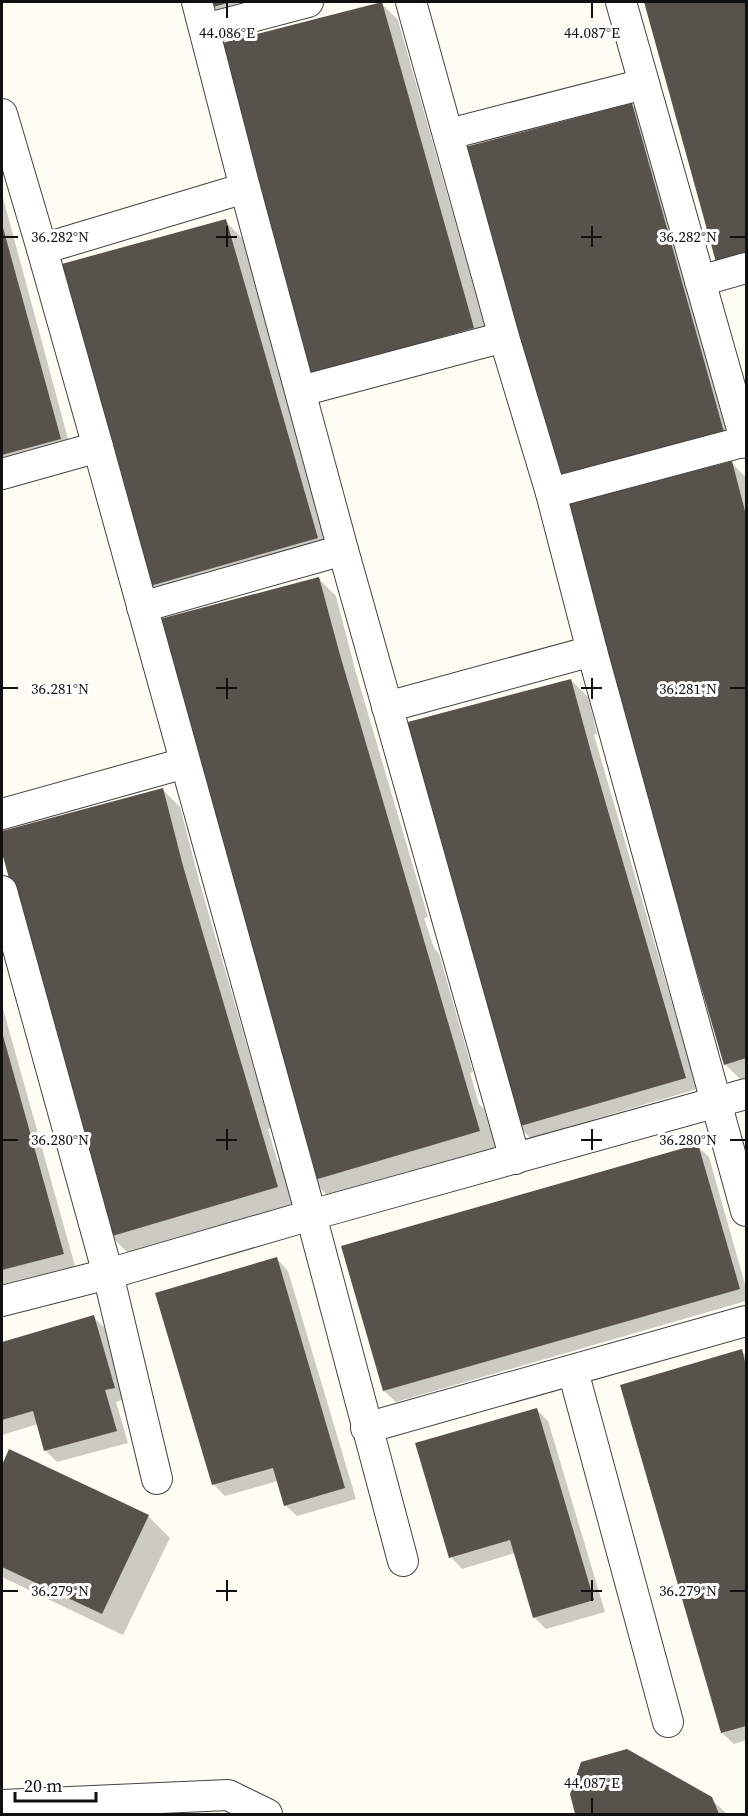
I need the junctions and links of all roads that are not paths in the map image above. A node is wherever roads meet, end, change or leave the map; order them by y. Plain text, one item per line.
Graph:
1 (308, 2) edge
2 (411, 2) edge
3 (621, 2) edge
4 (201, 15) edge
5 (644, 84) junction
6 (2, 114) edge
7 (449, 134) junction
8 (245, 188) junction
9 (42, 249) junction
10 (747, 268) edge
11 (700, 281) junction
12 (504, 337) junction
13 (301, 391) junction
14 (746, 442) edge
15 (98, 447) junction
16 (2, 474) edge
17 (551, 493) junction
18 (344, 550) junction
19 (142, 607) junction
20 (592, 651) junction
21 (387, 707) junction
22 (185, 763) junction
23 (2, 814) edge
24 (2, 891) edge
25 (747, 1094) edge
26 (718, 1102) junction
27 (515, 1159) junction
28 (747, 1211) edge
29 (311, 1215) junction
30 (108, 1274) junction
31 (2, 1301) edge
32 (747, 1321) edge
33 (573, 1371) junction
34 (366, 1428) junction
35 (157, 1479) dead end
36 (403, 1561) dead end
37 (668, 1722) dead end
38 (2, 1805) edge
39 (267, 1815) edge

1 - 4 street
2 - 7 street
3 - 5 street
4 - 8 street
5 - 7 street
5 - 11 street
6 - 9 street
7 - 12 street
8 - 9 street
8 - 13 street
9 - 15 street
10 - 11 street
11 - 14 street
12 - 13 street
12 - 17 street
13 - 18 street
14 - 17 street
15 - 16 street
15 - 19 street
17 - 20 street
18 - 19 street
18 - 21 street
19 - 22 street
20 - 21 street
20 - 26 street
21 - 27 street
22 - 23 street
22 - 29 street
24 - 30 street
25 - 26 street
26 - 27 street
26 - 28 street
27 - 29 street
29 - 30 street
29 - 34 street
30 - 31 street
30 - 35 street
32 - 33 street
33 - 34 street
33 - 37 street
34 - 36 street
38 - 39 street

